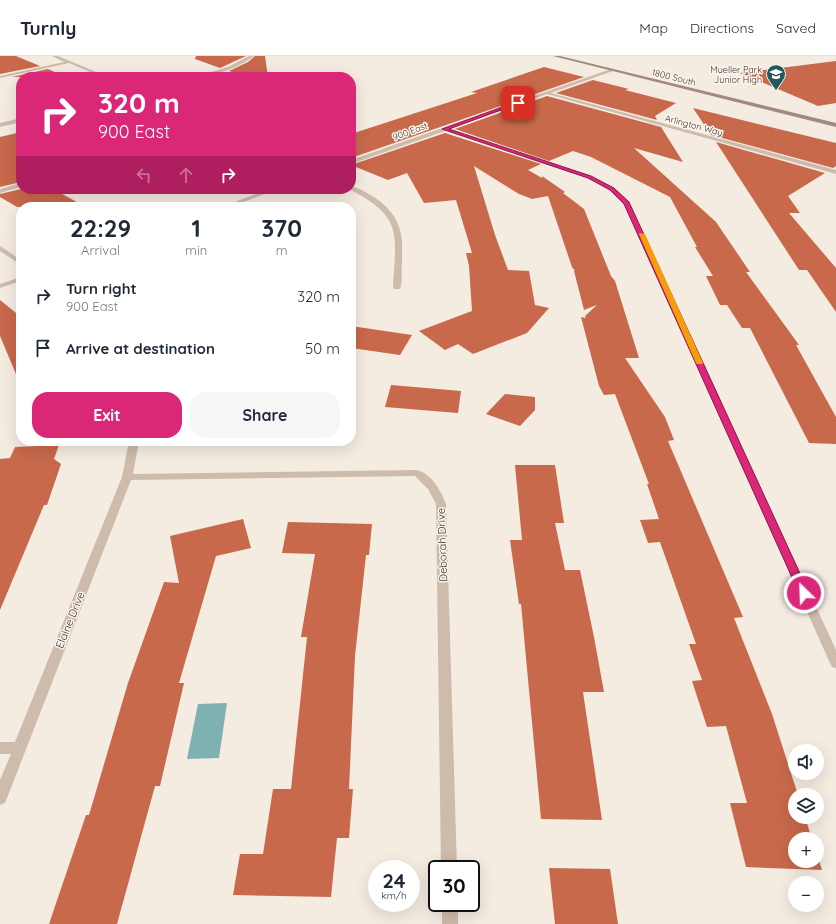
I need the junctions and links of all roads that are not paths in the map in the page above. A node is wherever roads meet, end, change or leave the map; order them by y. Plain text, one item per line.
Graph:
1 (54, 56) edge
2 (252, 56) edge
3 (555, 56) edge
4 (69, 62) junction
5 (611, 70) junction
6 (23, 72) edge
7 (94, 72) edge
8 (214, 72) edge
9 (16, 74) edge
10 (0, 77) edge
11 (547, 93) junction
12 (16, 121) edge
13 (0, 125) edge
14 (836, 125) edge
15 (445, 129) junction
16 (356, 160) edge
17 (836, 172) edge
18 (16, 186) edge
19 (356, 190) edge
20 (0, 191) edge
21 (261, 194) edge
22 (238, 202) edge
23 (0, 248) edge
24 (16, 259) edge
25 (16, 281) edge
26 (0, 286) edge
27 (397, 287) dead end
28 (133, 446) edge
29 (127, 478) junction
30 (836, 663) edge
31 (0, 748) edge
32 (20, 748) junction
33 (0, 798) edge
34 (449, 860) edge
35 (450, 912) edge
36 (450, 924) edge

1 - 4 street
2 - 8 street
3 - 5 main road, 1800 South
4 - 6 street
4 - 7 street
5 - 11 street, 900 East
5 - 14 main road, 1800 South
9 - 10 street
11 - 15 street, 900 East
11 - 17 street, Arlington Way
12 - 13 street
15 - 16 street, 900 East
15 - 30 street
18 - 20 street
19 - 27 street
21 - 22 street
23 - 24 street
25 - 26 street
28 - 29 street, Elaine Drive
29 - 32 street, Elaine Drive
29 - 34 street, Deborah Drive
31 - 32 street
32 - 33 street, Elaine Drive
35 - 36 street

